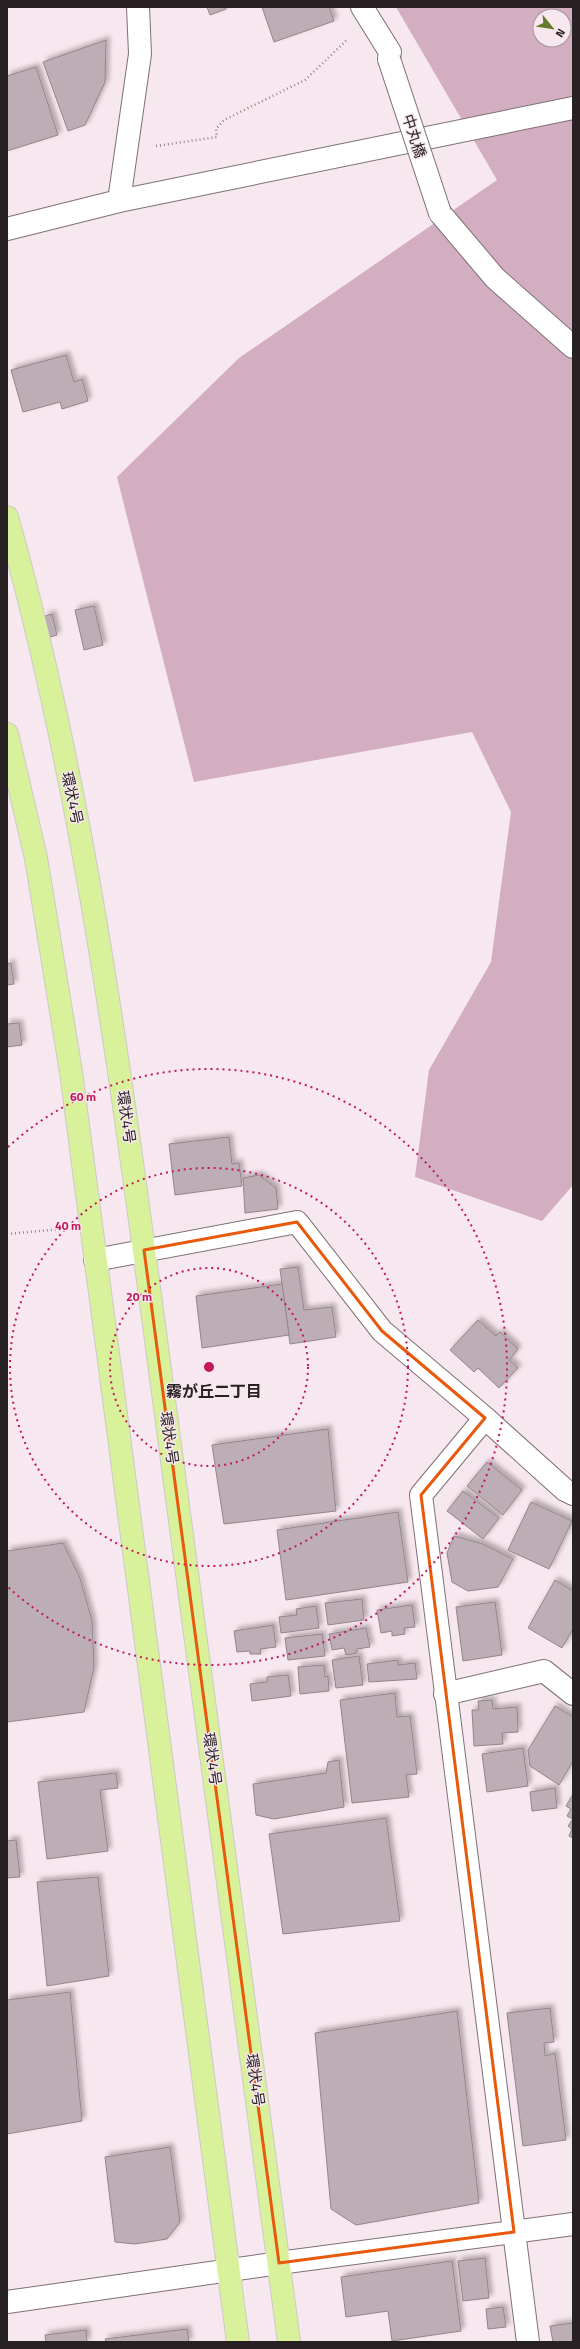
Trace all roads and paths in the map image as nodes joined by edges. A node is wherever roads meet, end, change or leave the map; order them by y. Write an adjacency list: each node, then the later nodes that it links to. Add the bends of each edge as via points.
1 (138, 7): 5 (street, via 140,54)
2 (362, 7): 8 (street, 中丸橋, bridge, via 390,52 389,59 440,213 495,278)
3 (353, 35): 5 (path, via 306,80 224,120 216,129 217,137)
4 (573, 108): 6 (street)
5 (126, 150): 6 (street)
6 (119, 201): 7 (street)
7 (7, 229)
8 (573, 347)
9 (7, 517): 13 (main road, 環状4号, via 25,582 83,844 118,1063)
10 (7, 734): 14 (main road, via 37,866 71,1072)
11 (61, 1228): 12 (path)
12 (7, 1234)
13 (144, 1250): 14 (street); 15 (street, via 297,1222 382,1331); 21 (main road, 環状4号)
14 (95, 1260): 22 (main road)
15 (485, 1418): 16 (street, via 565,1490); 17 (street, via 421,1495)
16 (573, 1494)
17 (445, 1694): 18 (street, via 544,1671); 20 (street)
18 (573, 1694)
19 (573, 2224): 20 (street)
20 (514, 2232): 21 (street); 26 (street)
21 (279, 2263): 22 (street); 25 (main road, 環状4号)
22 (229, 2270): 23 (street); 24 (main road)
23 (7, 2302)
24 (238, 2342)
25 (289, 2342)
26 (528, 2342)

